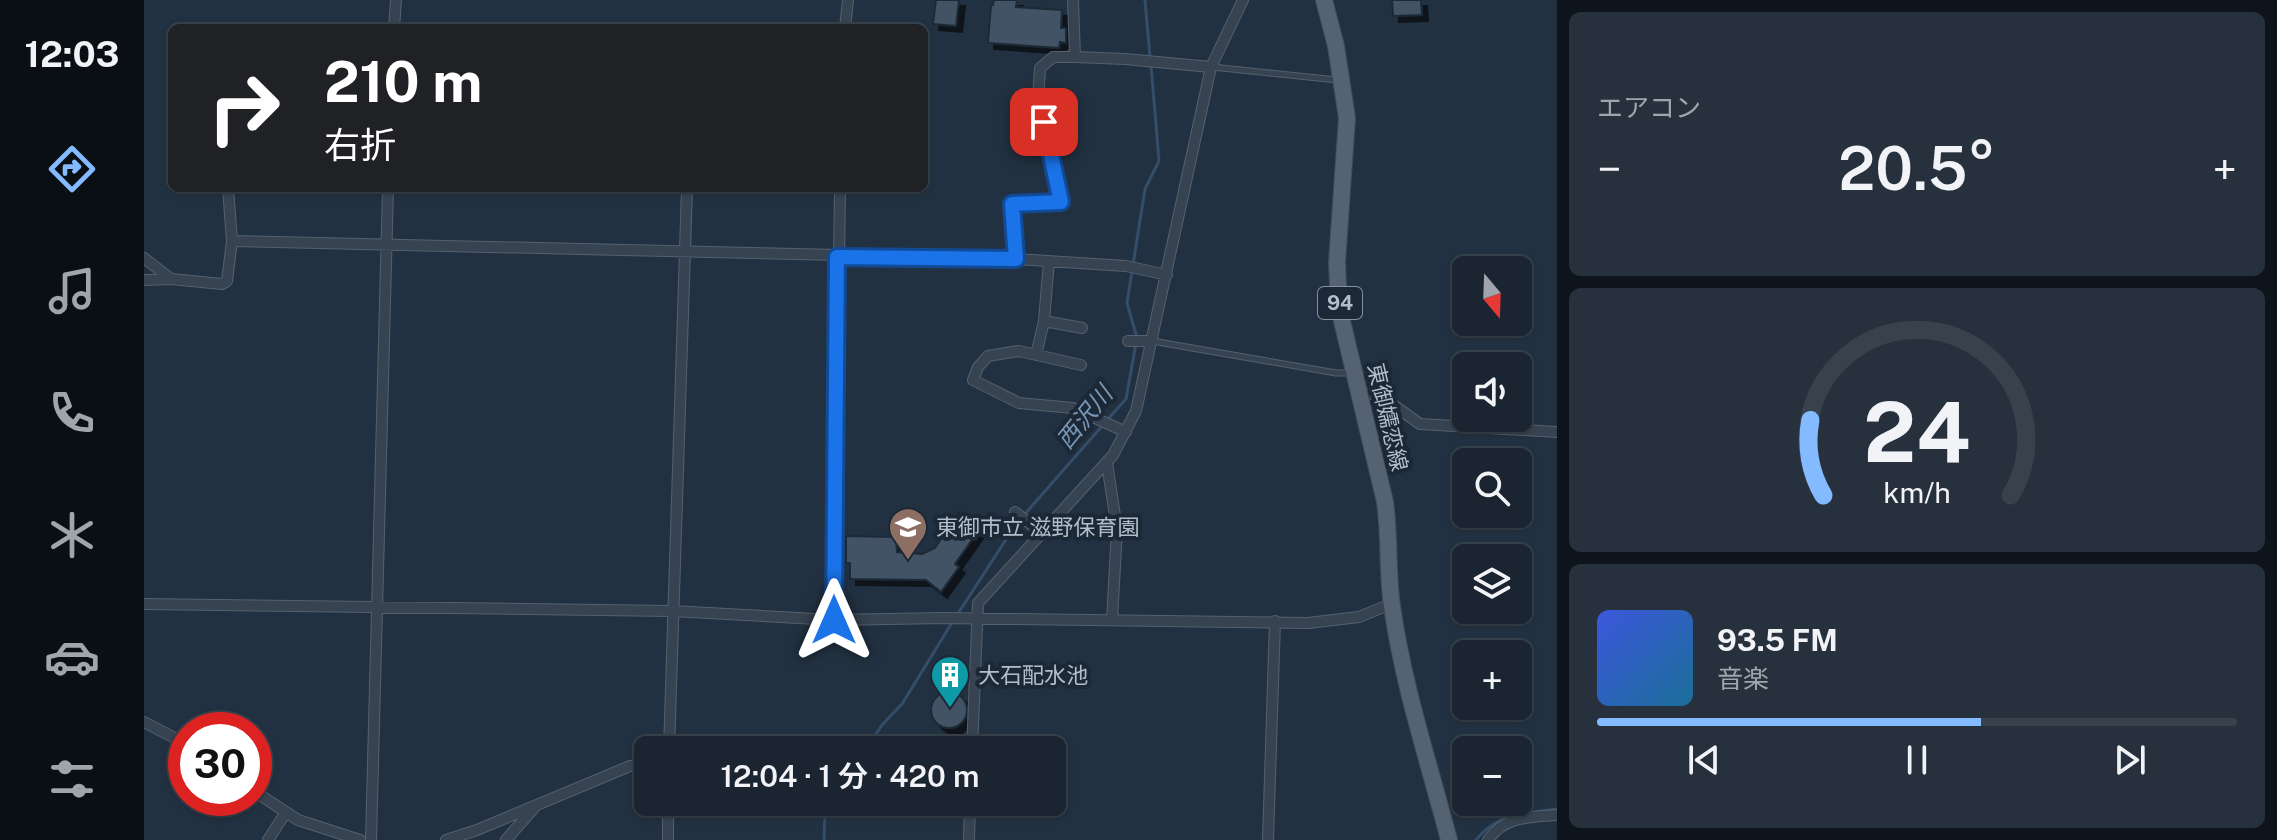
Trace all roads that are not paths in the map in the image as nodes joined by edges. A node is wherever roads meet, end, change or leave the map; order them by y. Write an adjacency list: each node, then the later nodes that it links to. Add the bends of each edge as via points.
1 (396, 0): 6 (street)
2 (848, 0): 7 (street)
3 (1073, 0): 8 (street)
4 (1243, 0): 9 (street)
5 (1324, 0): 10 (main road, 東御嬬恋線 / 94)
6 (394, 24)
7 (845, 24)
8 (1075, 57): 9 (street); 20 (street, via 1053,57 1040,68 1038,101 1061,202 1012,204)
9 (1211, 67): 10 (lane); 22 (street)
10 (1342, 80): 31 (main road, 東御嬬恋線 / 94, via 1347,118 1337,274)
11 (228, 192): 15 (street)
12 (388, 192): 16 (street)
13 (687, 192): 17 (street)
14 (840, 192): 18 (street)
15 (232, 241): 16 (street); 23 (street, via 227,281)
16 (385, 245): 17 (street); 40 (street)
17 (685, 253): 18 (street); 41 (street)
18 (837, 257): 20 (street); 43 (street)
19 (144, 258): 23 (street)
20 (1016, 259): 21 (street)
21 (1049, 261): 22 (street, via 1127,266); 25 (street)
22 (1167, 275): 28 (street)
23 (171, 279): 24 (street)
24 (144, 280)
25 (1044, 321): 26 (street); 29 (street)
26 (1082, 328)
27 (1128, 341): 28 (street)
28 (1148, 341): 31 (lane); 33 (street, via 1136,411)
29 (1036, 355): 30 (street); 33 (street, via 1019,351 988,356 973,380 1019,403 1073,408)
30 (1081, 365)
31 (1355, 372): 32 (main road, 東御嬬恋線 / 94)
32 (1361, 394): 34 (street, via 1385,399 1420,424); 39 (main road, 東御嬬恋線 / 94, via 1389,528)
33 (1126, 432): 35 (street)
34 (1557, 432)
35 (1107, 463): 37 (street); 44 (street, via 1117,529)
36 (1015, 512): 37 (street)
37 (1043, 534): 42 (street, via 978,603)
38 (144, 604): 40 (street)
39 (1391, 604): 45 (street, via 1359,617); 65 (main road, 東御嬬恋線 / 94)
40 (376, 606): 41 (street); 59 (street)
41 (672, 611): 43 (street); 48 (street)
42 (971, 618): 43 (street); 44 (street); 49 (street)
43 (834, 620)
44 (1112, 620): 45 (street)
45 (1275, 621): 64 (street)
46 (144, 723): 47 (street)
47 (168, 735)
48 (669, 736)
49 (972, 736)
50 (634, 766): 52 (street)
51 (272, 803): 53 (street)
52 (536, 806): 60 (street); 61 (street)
53 (286, 812): 57 (street); 58 (street)
54 (1557, 815): 66 (street, via 1521,817 1495,829)
55 (668, 816): 62 (street)
56 (970, 816): 63 (street)
57 (268, 840)
58 (360, 840)
59 (371, 840)
60 (446, 840)
61 (506, 840)
62 (668, 840)
63 (969, 840)
64 (1268, 840)
65 (1449, 840)
66 (1488, 840)

